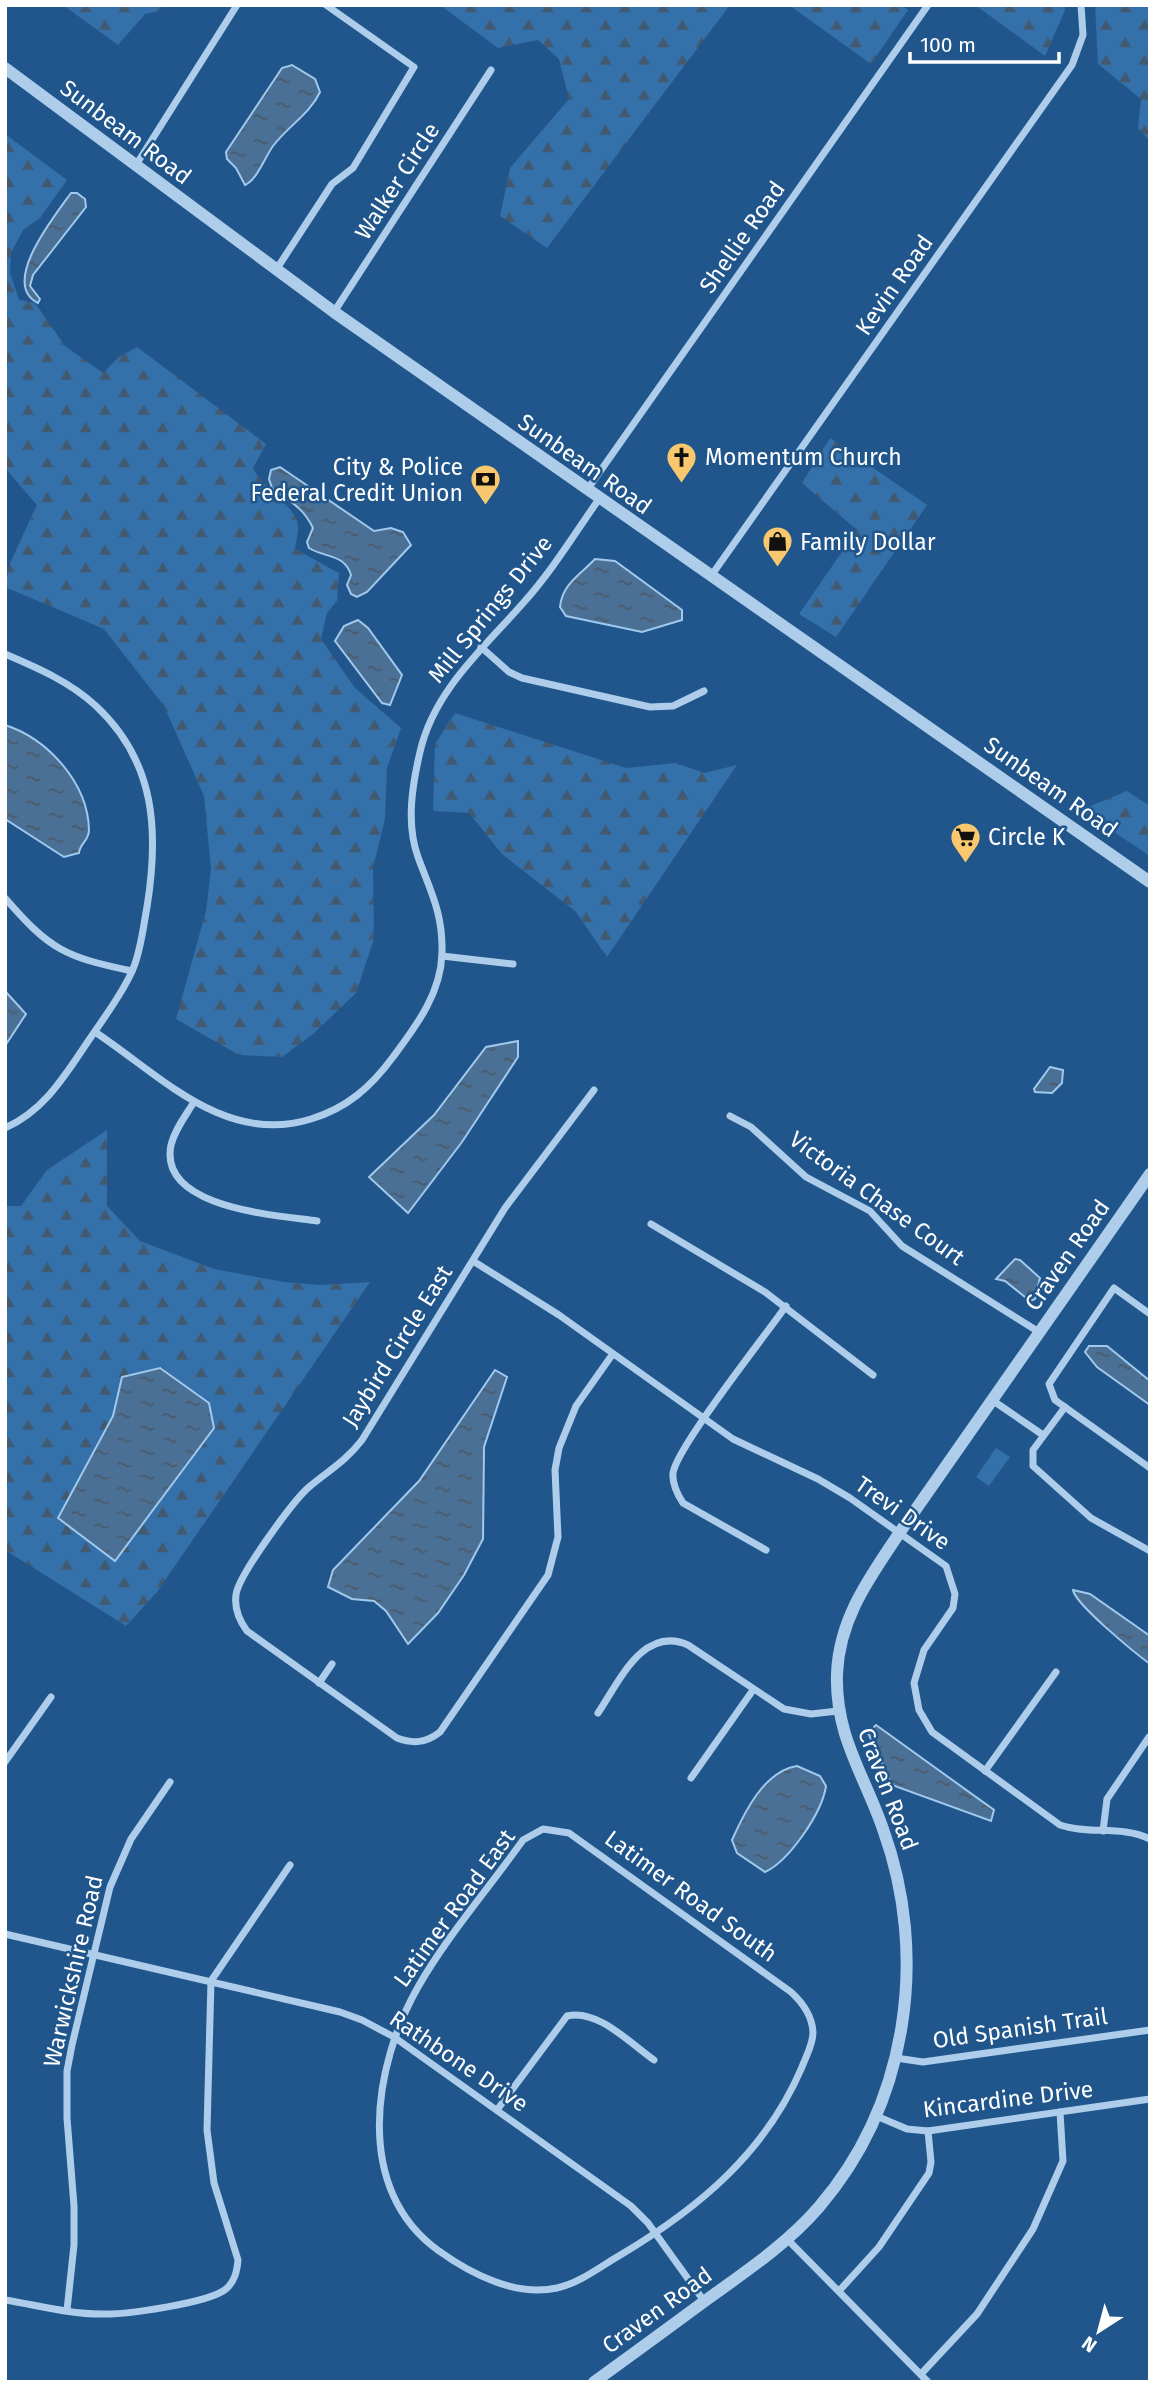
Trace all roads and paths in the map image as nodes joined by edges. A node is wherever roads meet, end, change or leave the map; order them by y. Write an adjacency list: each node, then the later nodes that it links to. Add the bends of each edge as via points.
1 (237, 5): 7 (street)
2 (326, 5): 8 (street, via 414,67 354,168 332,184)
3 (928, 5): 10 (street, Shellie Road)
4 (1081, 5): 12 (street, Kevin Road, via 1083,35 1072,65)
5 (5, 68): 7 (street, Sunbeam Road)
6 (491, 70): 9 (street, Walker Circle)
7 (136, 165): 8 (street, Sunbeam Road)
8 (276, 270): 9 (street, Sunbeam Road)
9 (334, 312): 10 (street, Sunbeam Road)
10 (586, 491): 11 (street, Sunbeam Road)
11 (598, 499): 12 (street, Sunbeam Road); 13 (street, Mill Springs Drive, via 526,601)
12 (710, 577): 16 (street, Sunbeam Road)
13 (481, 647): 15 (street, via 522,678 650,707 673,706); 18 (street, Mill Springs Drive, via 437,707 420,750 411,806 418,857 438,904)
14 (5, 654): 20 (street, via 72,686 97,707 122,738 144,778 155,837 140,949)
15 (704, 691)
16 (1150, 882)
17 (5, 898): 20 (street, via 35,933 59,950)
18 (442, 957): 19 (street); 23 (street, Mill Springs Drive, via 428,1006 361,1095 324,1115 270,1126 221,1116)
19 (513, 964)
20 (132, 971): 21 (street)
21 (95, 1032): 23 (street, Mill Springs Drive); 25 (street, via 57,1088 36,1109)
22 (594, 1090): 29 (street, Jaybird Circle East, via 526,1177)
23 (194, 1102): 27 (street, via 171,1147 177,1178 188,1189 254,1212)
24 (730, 1116): 32 (street, Victoria Chase Court, via 751,1128 806,1177 864,1207 902,1245)
25 (5, 1128)
26 (1150, 1174): 32 (street, Craven Road)
27 (317, 1221)
28 (651, 1224): 30 (street)
29 (473, 1261): 33 (street, Trevi Drive); 46 (street, Jaybird Circle East, via 362,1440 335,1470 309,1488 236,1592 238,1615 256,1639)
30 (786, 1306): 34 (street); 37 (street)
31 (1150, 1314): 36 (street, via 1114,1288 1052,1375 1050,1392)
32 (1039, 1332): 35 (street, Craven Road)
33 (612, 1355): 37 (street, Trevi Drive); 46 (street, via 576,1406 559,1448 555,1470 558,1537 548,1574 440,1732 414,1742 397,1738)
34 (873, 1375)
35 (992, 1399): 38 (street); 40 (street, Craven Road)
36 (1065, 1407): 38 (street); 39 (street)
37 (704, 1421): 40 (street, Trevi Drive, via 756,1452 818,1479); 43 (street, via 673,1472 677,1493 692,1509)
38 (1043, 1435): 42 (street, via 1031,1459 1040,1474 1091,1518)
39 (1150, 1468)
40 (900, 1532): 49 (street, Craven Road, via 846,1622 837,1671); 53 (street, Trevi Drive, via 946,1566 955,1594 948,1619 919,1661 914,1684 919,1710 932,1732)
41 (1149, 1539): 42 (street)
42 (1147, 1549)
43 (766, 1550)
44 (332, 1664): 46 (street)
45 (1056, 1672): 53 (street)
46 (319, 1683)
47 (753, 1690): 49 (street, via 784,1709 811,1714); 50 (street, via 688,1645 660,1639 640,1653); 54 (street)
48 (51, 1697): 52 (street)
49 (838, 1711): 66 (street, Craven Road, via 849,1751 893,1856 904,1909 906,2006)
50 (598, 1713)
51 (1149, 1737): 57 (street, via 1107,1799)
52 (5, 1762)
53 (985, 1771): 57 (street, Trevi Drive, via 1060,1825)
54 (691, 1778)
55 (170, 1782): 61 (street, Warwickshire Road, via 122,1856)
56 (543, 1829): 63 (street, Latimer Road South, via 569,1833 791,1992); 65 (street, Latimer Road East, via 523,1840 427,1973)
57 (1103, 1831): 58 (street, Trevi Drive)
58 (1150, 1839)
59 (290, 1865): 62 (street)
60 (5, 1934): 61 (street, Rathbone Drive)
61 (94, 1953): 62 (street, Rathbone Drive); 78 (street, Warwickshire Road, via 67,2071 74,2206)
62 (211, 1981): 65 (street, Rathbone Drive, via 340,2012); 78 (street, via 207,2130 214,2183 238,2260 237,2273 216,2295 134,2313)
63 (807, 2011): 73 (street, Latimer Road East, via 811,2046 778,2117 732,2173)
64 (1150, 2030): 66 (street, Old Spanish Trail, via 923,2062)
65 (394, 2037): 69 (street, Rathbone Drive); 73 (street, Latimer Road East, via 380,2103 380,2158 403,2213 434,2248 505,2285 538,2290 576,2281)
66 (896, 2058): 71 (street, Craven Road)
67 (654, 2060): 69 (street, via 596,2019 568,2016)
68 (1150, 2099): 70 (street, Kincardine Drive)
69 (497, 2110): 73 (street, Rathbone Drive, via 631,2206)
70 (1060, 2112): 72 (street, Kincardine Drive); 79 (street, via 1063,2161 1033,2229 984,2305)
71 (874, 2115): 72 (street, Kincardine Drive); 74 (street, Craven Road, via 839,2180)
72 (928, 2132): 75 (street, via 929,2173 879,2246)
73 (656, 2234): 77 (street, Rathbone Drive)
74 (788, 2239): 75 (street); 77 (street, Craven Road)
75 (839, 2291): 79 (street)
76 (5, 2300): 78 (street)
77 (705, 2301): 80 (street, Craven Road)
78 (67, 2310)
79 (921, 2374): 81 (street)
80 (594, 2382)
81 (928, 2382)

